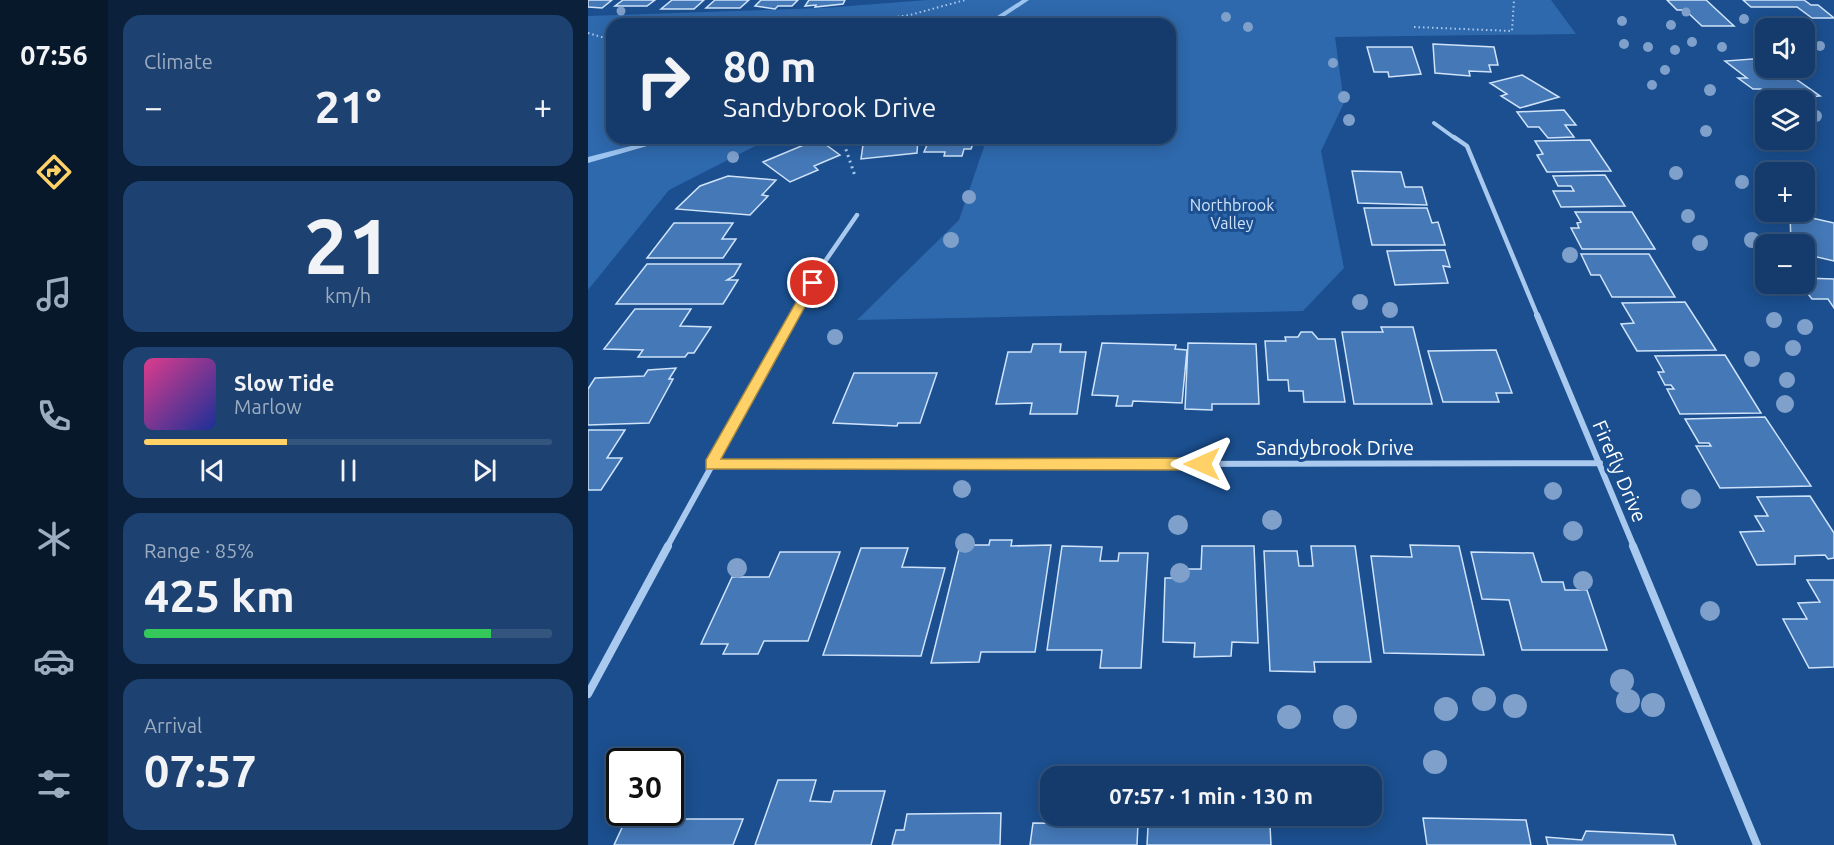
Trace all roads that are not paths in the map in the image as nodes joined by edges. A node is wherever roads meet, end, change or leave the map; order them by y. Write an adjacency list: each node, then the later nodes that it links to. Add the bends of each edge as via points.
1 (1434, 123): 3 (street, Firefly Drive, via 1467,146)
2 (858, 215): 4 (street, via 824,263)
3 (1600, 463): 4 (street, Sandybrook Drive); 6 (street, Firefly Drive)
4 (711, 465): 5 (street)
5 (588, 694)
6 (1757, 845)

